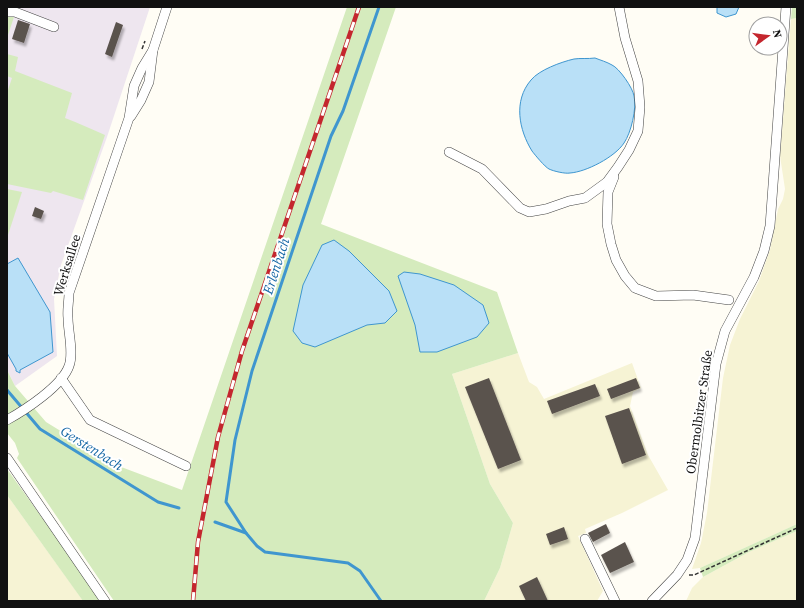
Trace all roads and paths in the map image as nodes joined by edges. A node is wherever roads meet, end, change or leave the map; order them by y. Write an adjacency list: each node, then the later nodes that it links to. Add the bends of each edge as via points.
1 (167, 7): 6 (street, Werksallee)
2 (619, 7): 9 (street, via 638,81 640,107 638,132)
3 (786, 7): 17 (street, Obermolbitzer Straße, via 770,226 754,277 725,331 716,364 695,538 687,560)
4 (7, 12): 5 (street, via 15,12)
5 (54, 27)
6 (153, 50): 7 (street, Werksallee, via 137,77); 7 (street, Werksallee, via 149,82)
7 (129, 118): 11 (street, Werksallee, via 69,293 70,357 69,367)
8 (449, 152): 9 (street, via 482,169 520,208 529,212 585,198 607,182)
9 (618, 167): 10 (street, via 608,192 607,224 616,260 635,288 656,296 693,296)
10 (729, 300)
11 (61, 378): 12 (street, Werksallee, via 36,401); 14 (street, via 90,420)
12 (9, 419)
13 (7, 458): 18 (street)
14 (186, 466)
15 (797, 528): 17 (path, via 694,575)
16 (585, 539): 19 (street)
17 (677, 575): 20 (street, Obermolbitzer Straße)
18 (105, 601)
19 (615, 601)
20 (652, 601)

